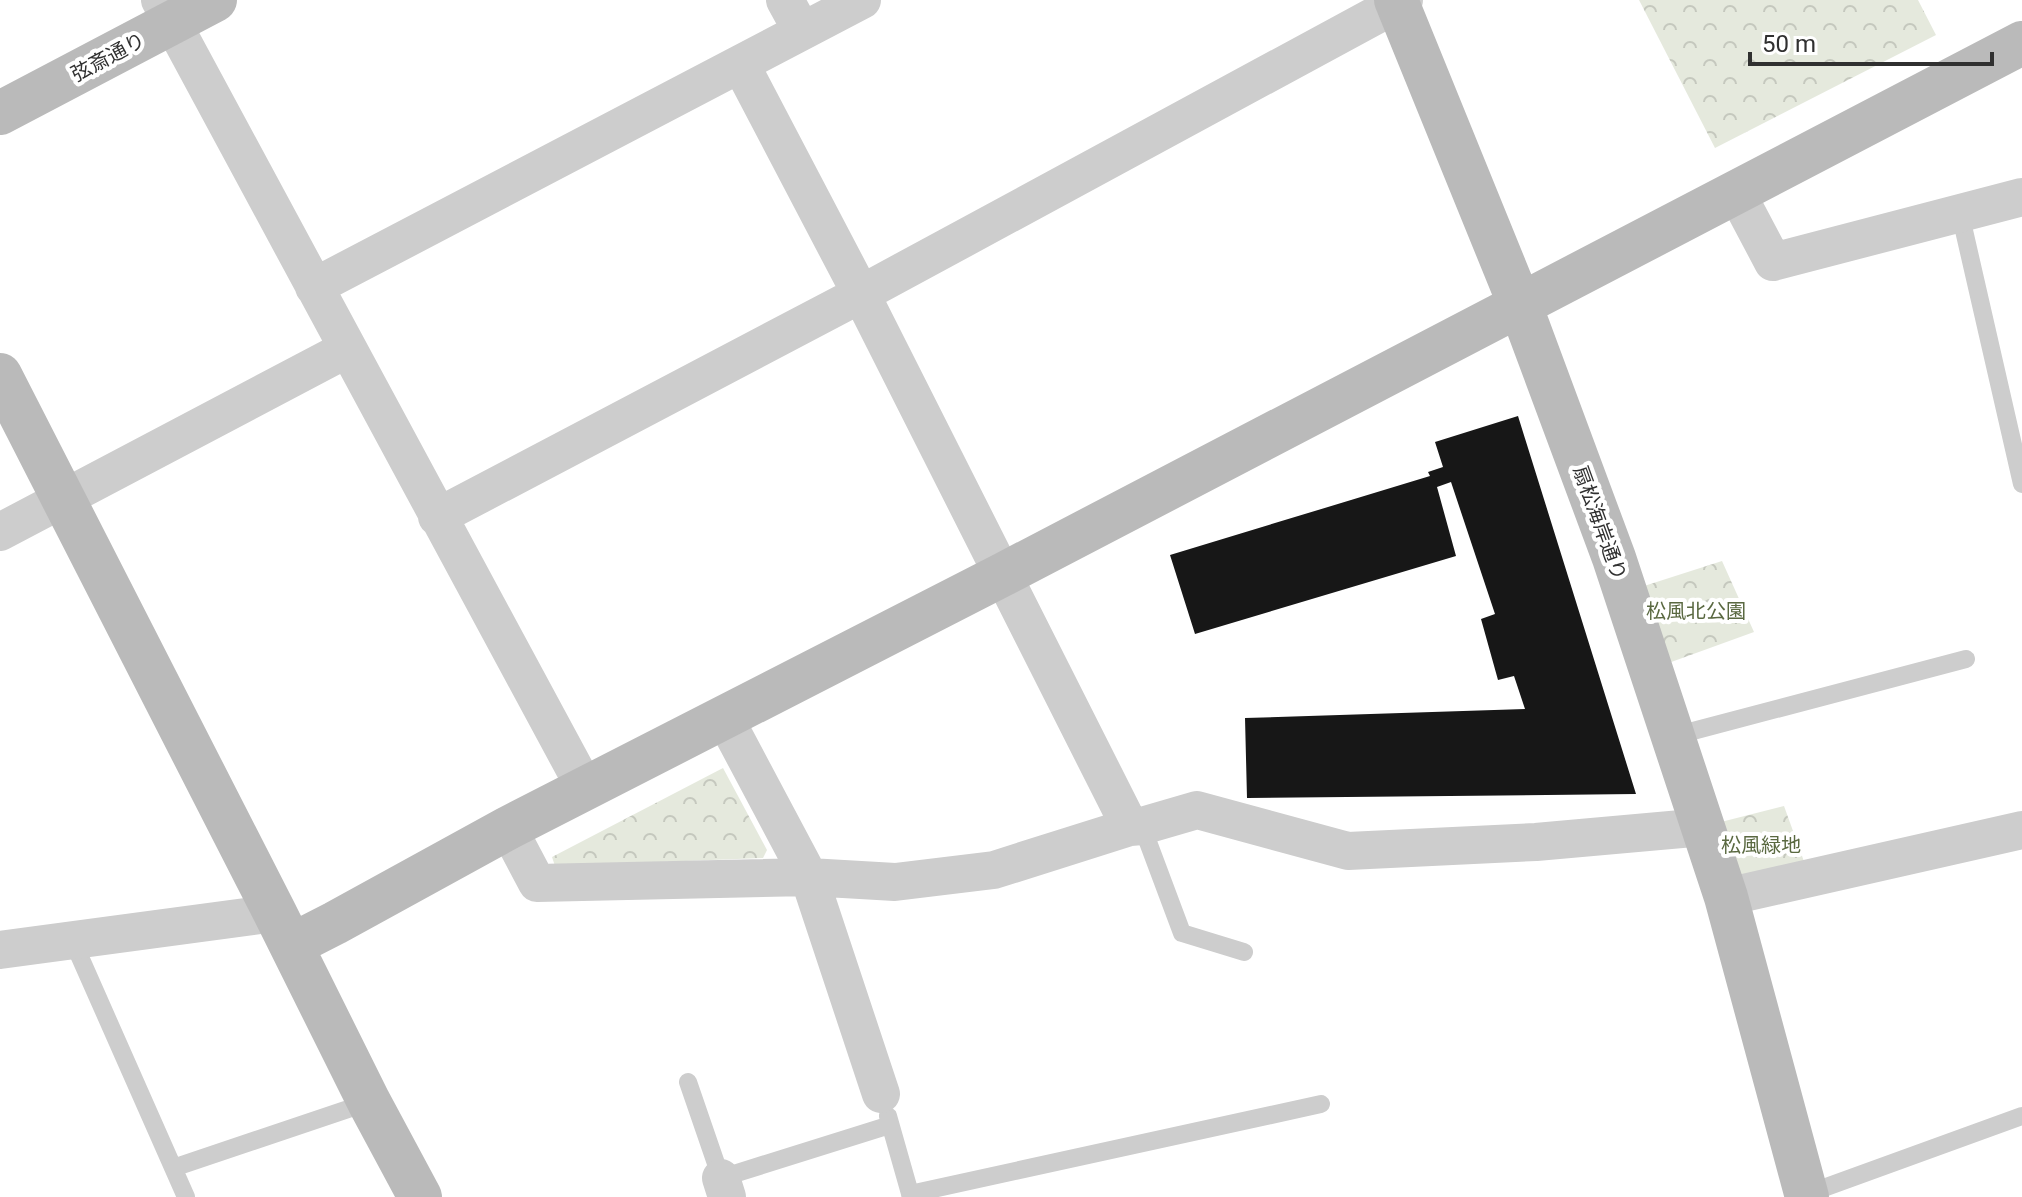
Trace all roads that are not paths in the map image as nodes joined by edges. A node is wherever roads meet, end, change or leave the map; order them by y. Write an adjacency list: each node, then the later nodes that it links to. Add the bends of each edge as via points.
1 (215, 0): 4 (street, 弦斎通り)
2 (862, 0): 5 (street)
3 (1399, 1): 13 (street); 14 (street, 扇松海岸通り)
4 (166, 11): 8 (street, 弦斎通り); 12 (street)
5 (793, 16): 7 (street)
6 (2022, 43): 9 (street)
7 (741, 65): 12 (street); 13 (street)
8 (0, 113)
9 (1736, 192): 11 (street, via 1773,262); 14 (street)
10 (2022, 197): 11 (street)
11 (1960, 213): 17 (lane)
12 (314, 287): 15 (street)
13 (861, 294): 19 (street); 21 (street)
14 (1520, 305): 21 (street); 24 (street, 扇松海岸通り)
15 (347, 349): 18 (street); 19 (street)
16 (0, 375): 18 (street)
17 (2022, 484)
18 (63, 500): 20 (street); 32 (street)
19 (437, 517): 25 (street)
20 (0, 532)
21 (1002, 575): 23 (street); 26 (street)
22 (1966, 659): 24 (lane)
23 (724, 717): 25 (street); 30 (street)
24 (1674, 736): 27 (street, 扇松海岸通り)
25 (585, 788): 28 (street)
26 (1136, 827): 27 (street, via 1197,810 1348,851); 30 (street, via 994,870 895,882); 35 (lane, via 1182,933)
27 (1704, 827): 31 (street, 扇松海岸通り)
28 (508, 828): 30 (street, via 537,883); 32 (street, via 335,923)
29 (2022, 830): 31 (street)
30 (809, 877): 39 (street)
31 (1726, 897): 44 (street, 扇松海岸通り)
32 (283, 929): 33 (street); 37 (street)
33 (72, 939): 34 (street); 41 (lane)
34 (0, 950)
35 (1244, 952)
36 (688, 1082): 42 (lane)
37 (369, 1102): 41 (lane); 46 (street)
38 (1321, 1104): 43 (lane)
39 (886, 1110): 42 (lane); 43 (lane)
40 (2022, 1116): 44 (lane)
41 (173, 1168): 45 (lane)
42 (724, 1187)
43 (910, 1195)
44 (1807, 1195)
45 (186, 1197)
46 (420, 1197)

